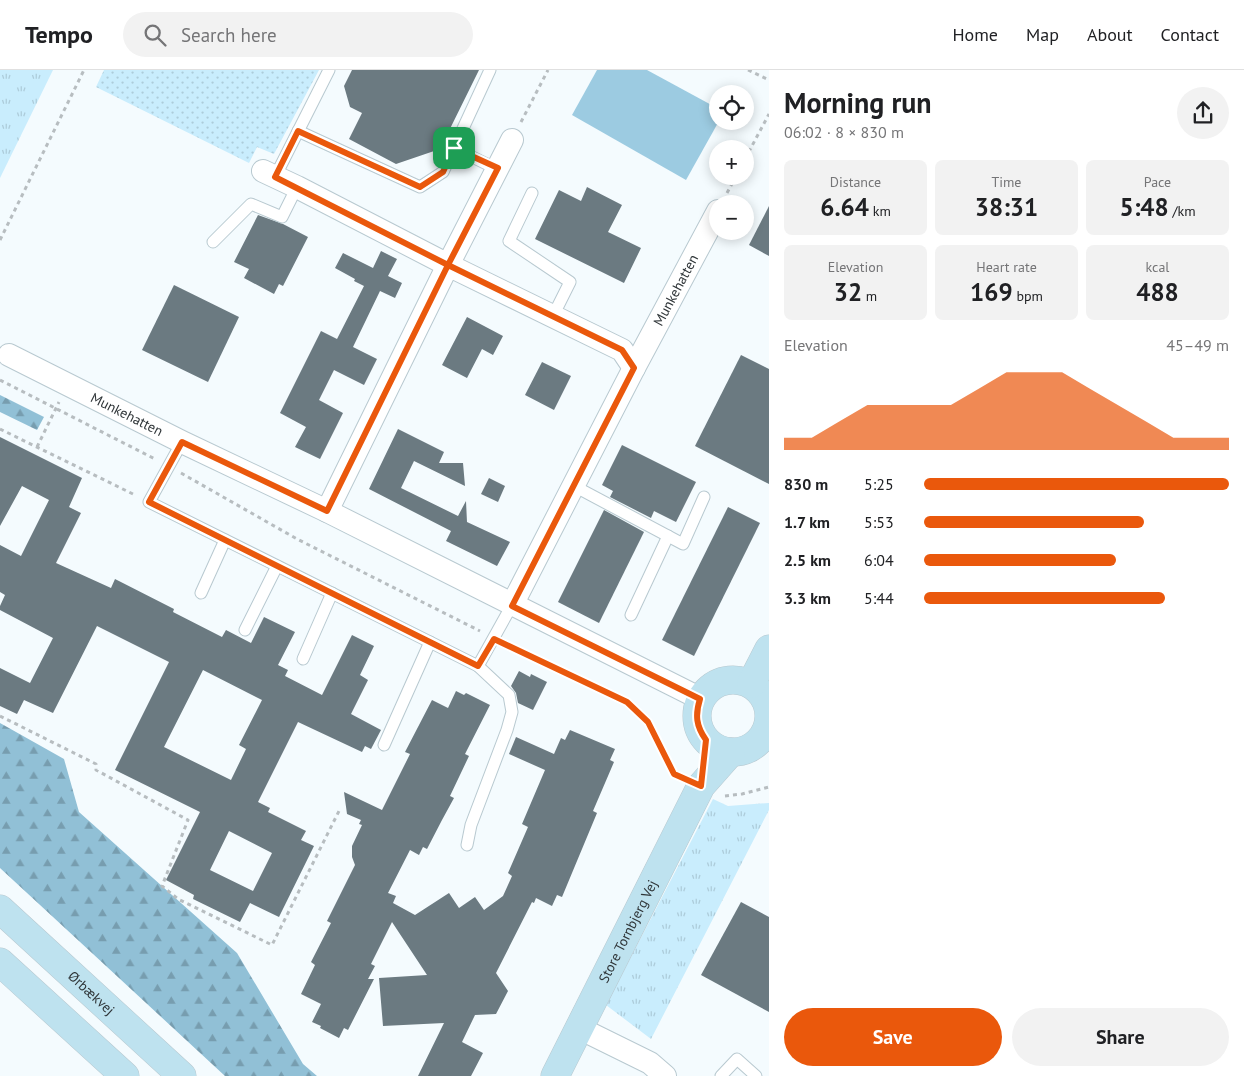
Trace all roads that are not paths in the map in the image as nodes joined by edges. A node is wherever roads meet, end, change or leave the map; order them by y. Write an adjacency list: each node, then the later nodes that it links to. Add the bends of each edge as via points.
1 (329, 70): 3 (lane)
2 (490, 70): 5 (lane)
3 (298, 131): 5 (lane, via 420,187 443,172); 7 (lane)
4 (512, 140): 6 (street)
5 (454, 148): 6 (lane)
6 (498, 168): 12 (street)
7 (269, 174): 8 (street)
8 (297, 187): 11 (lane, via 282,217 251,204); 12 (street)
9 (532, 193): 13 (lane, via 509,241 570,282)
10 (709, 227): 15 (street, Munkehatten)
11 (213, 242)
12 (448, 265): 13 (street); 19 (street)
13 (553, 316): 15 (street, via 622,350)
14 (9, 355): 16 (street, Munkehatten)
15 (634, 368): 17 (street, Munkehatten)
16 (182, 442): 19 (street, Munkehatten); 21 (lane, via 149,502)
17 (574, 486): 20 (lane); 25 (street, Munkehatten)
18 (704, 497): 20 (lane, via 683,544)
19 (327, 511): 25 (street, Munkehatten)
20 (668, 536): 26 (lane)
21 (225, 540): 22 (lane); 24 (lane)
22 (277, 566): 23 (lane); 27 (lane)
23 (332, 593): 28 (lane); 30 (lane)
24 (201, 594)
25 (512, 606): 31 (lane); 33 (street, Munkehatten)
26 (631, 615)
27 (245, 630)
28 (430, 642): 31 (lane); 36 (lane)
29 (769, 649): 32 (street)
30 (303, 659)
31 (478, 666): 39 (lane, via 509,695 512,712 471,825)
32 (751, 684): 33 (street, via 740,680 723,681 708,689); 34 (street, via 766,701 769,711)
33 (700, 699): 35 (street, via 697,720)
34 (767, 734): 37 (street, via 751,747)
35 (706, 740): 37 (street, via 713,747); 38 (street, Store Tornbjerg Vej)
36 (384, 745)
37 (731, 752): 38 (street, Store Tornbjerg Vej)
38 (701, 786): 42 (street, Store Tornbjerg Vej)
39 (467, 845)
40 (0, 909): 44 (street, Ørbækvej)
41 (0, 962): 43 (street)
42 (579, 1028): 45 (street, Store Tornbjerg Vej); 46 (street, via 650,1063)
43 (126, 1076)
44 (182, 1076)
45 (555, 1076)
46 (665, 1076)
47 (721, 1076): 48 (lane, via 737,1059)
48 (756, 1076)

